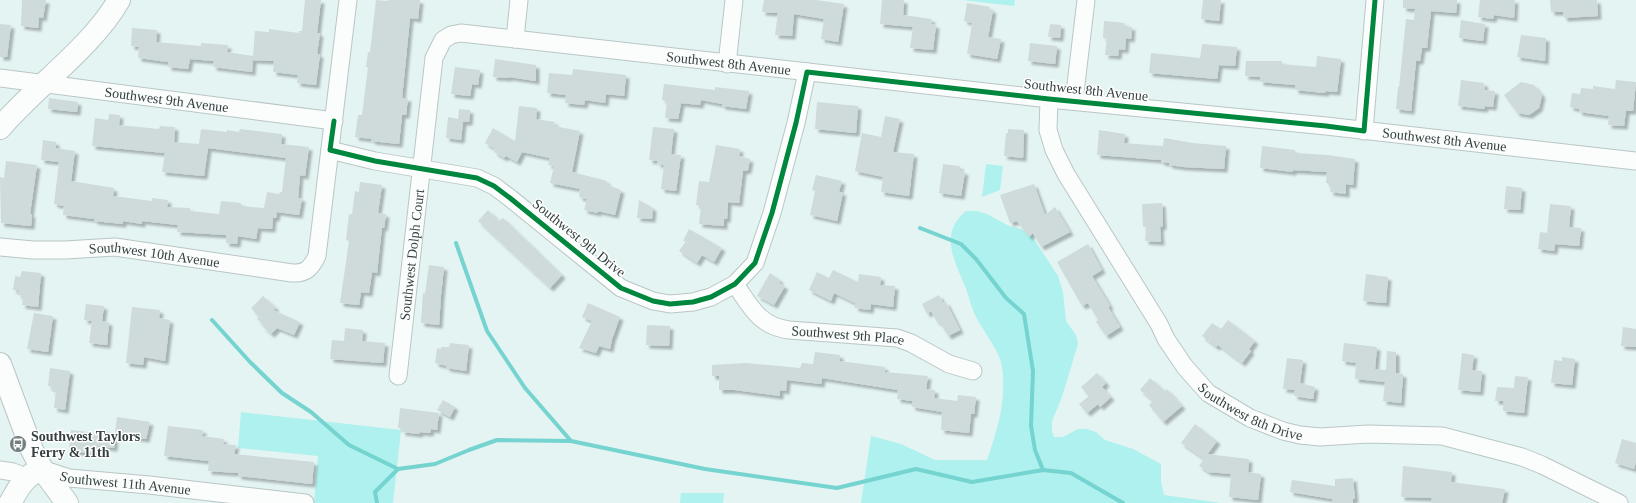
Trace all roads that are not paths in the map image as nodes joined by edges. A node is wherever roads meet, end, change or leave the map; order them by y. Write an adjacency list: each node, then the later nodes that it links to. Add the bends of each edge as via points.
1 (119, 0): 12 (street, via 101,25)
2 (348, 0): 15 (street)
3 (519, 0): 7 (street)
4 (734, 0): 9 (street)
5 (1086, 0): 14 (street)
6 (1375, 0): 17 (street)
7 (515, 39): 8 (street, Southwest 8th Avenue, via 461,33); 9 (street, Southwest 8th Avenue)
8 (443, 40): 20 (street, Southwest Dolph Court, via 434,58)
9 (727, 64): 10 (street, Southwest 8th Avenue)
10 (807, 72): 13 (street, Southwest 8th Avenue); 22 (street, Southwest 9th Drive, via 772,213 755,263)
11 (0, 78): 12 (street, Southwest 9th Avenue)
12 (43, 84): 15 (street, Southwest 9th Avenue); 16 (street)
13 (1049, 99): 14 (street, Southwest 8th Avenue); 31 (street, Southwest 8th Drive, via 1048,130 1054,150 1066,174 1166,339 1185,367 1208,393 1250,418 1300,435 1442,436 1522,457 1542,464)
14 (1074, 101): 17 (street, Southwest 8th Avenue)
15 (334, 121): 18 (street)
16 (0, 128)
17 (1364, 131): 19 (street, Southwest 8th Avenue)
18 (330, 150): 20 (street, Southwest 9th Drive); 21 (street, Southwest 10th Avenue, via 318,256 307,271 292,273 115,247 77,250)
19 (1636, 161)
20 (422, 169): 22 (street, Southwest 9th Drive, via 477,178 494,186 621,288 653,301 670,304 693,302 711,297); 25 (street, Southwest Dolph Court)
21 (0, 247)
22 (735, 284): 24 (street, Southwest 9th Place, via 762,321 779,329 901,339 949,364)
23 (0, 364): 27 (street, via 32,450)
24 (973, 371)
25 (398, 376)
26 (0, 470): 27 (street, Southwest 11th Avenue)
27 (34, 473): 28 (street); 29 (street); 30 (street, Southwest 11th Avenue)
28 (10, 503)
29 (67, 503)
30 (305, 503)
31 (1619, 503)

